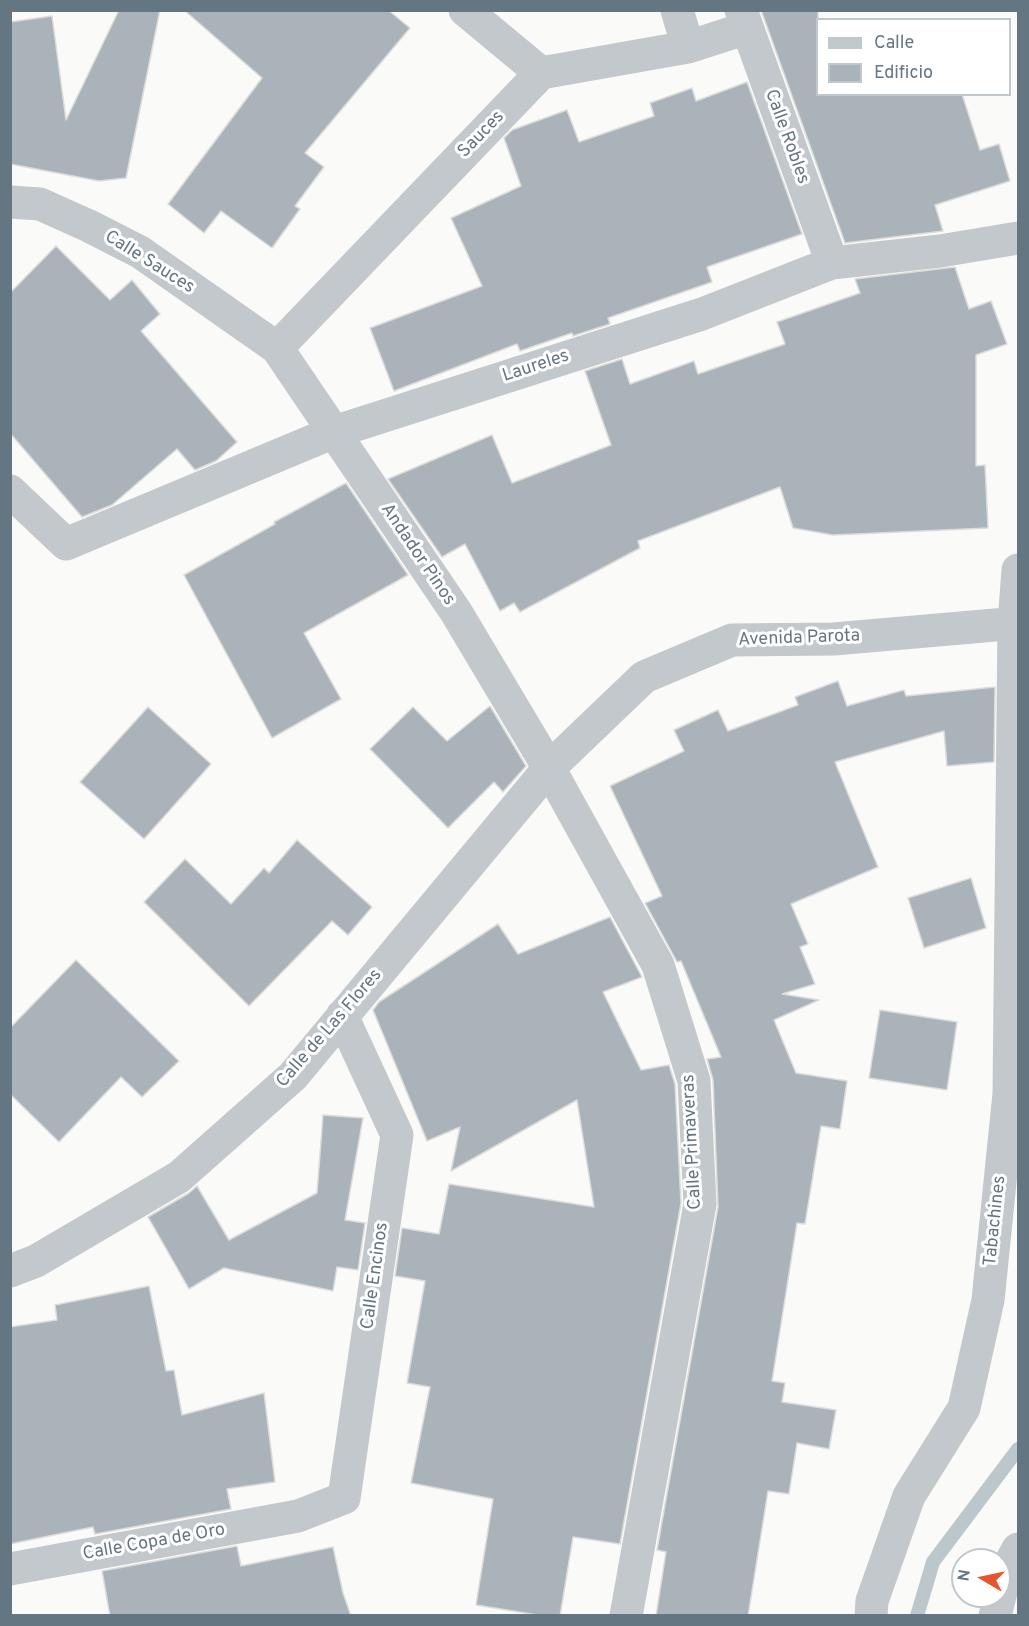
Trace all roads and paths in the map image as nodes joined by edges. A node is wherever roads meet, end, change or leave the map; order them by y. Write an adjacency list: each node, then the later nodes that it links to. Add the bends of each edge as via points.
1 (465, 10): 5 (street)
2 (677, 10): 4 (street)
3 (744, 20): 4 (street); 8 (street, Calle Robles)
4 (688, 47): 5 (street)
5 (542, 73): 9 (street, Sauces)
6 (10, 202): 9 (street, Calle Sauces, via 40,204 140,252)
7 (1018, 238): 8 (street, Laureles)
8 (832, 263): 10 (street, Laureles, via 702,314)
9 (277, 348): 10 (street, Andador Pinos)
10 (334, 432): 11 (street, Laureles, via 66,544); 14 (street, Andador Pinos, via 456,612)
11 (10, 491)
12 (1018, 570): 13 (street, Tabachines)
13 (1016, 623): 14 (street, Avenida Parota, via 834,639 732,640 644,677); 21 (street, Tabachines, via 1009,1094 987,1300 963,1408 909,1496 872,1601)
14 (549, 768): 15 (street, Calle de Las Flores); 20 (street, Calle Primaveras, via 658,965 694,1081 700,1204)
15 (342, 1016): 16 (street, Calle de Las Flores, via 293,1076 179,1178 36,1261); 17 (street, Calle Encinos, via 397,1135 344,1498)
16 (10, 1271)
17 (298, 1516): 19 (street, Calle Copa de Oro)
18 (1018, 1549): 22 (street, via 1006,1571)
19 (10, 1569)
20 (626, 1616)
21 (872, 1616)
22 (995, 1616)

